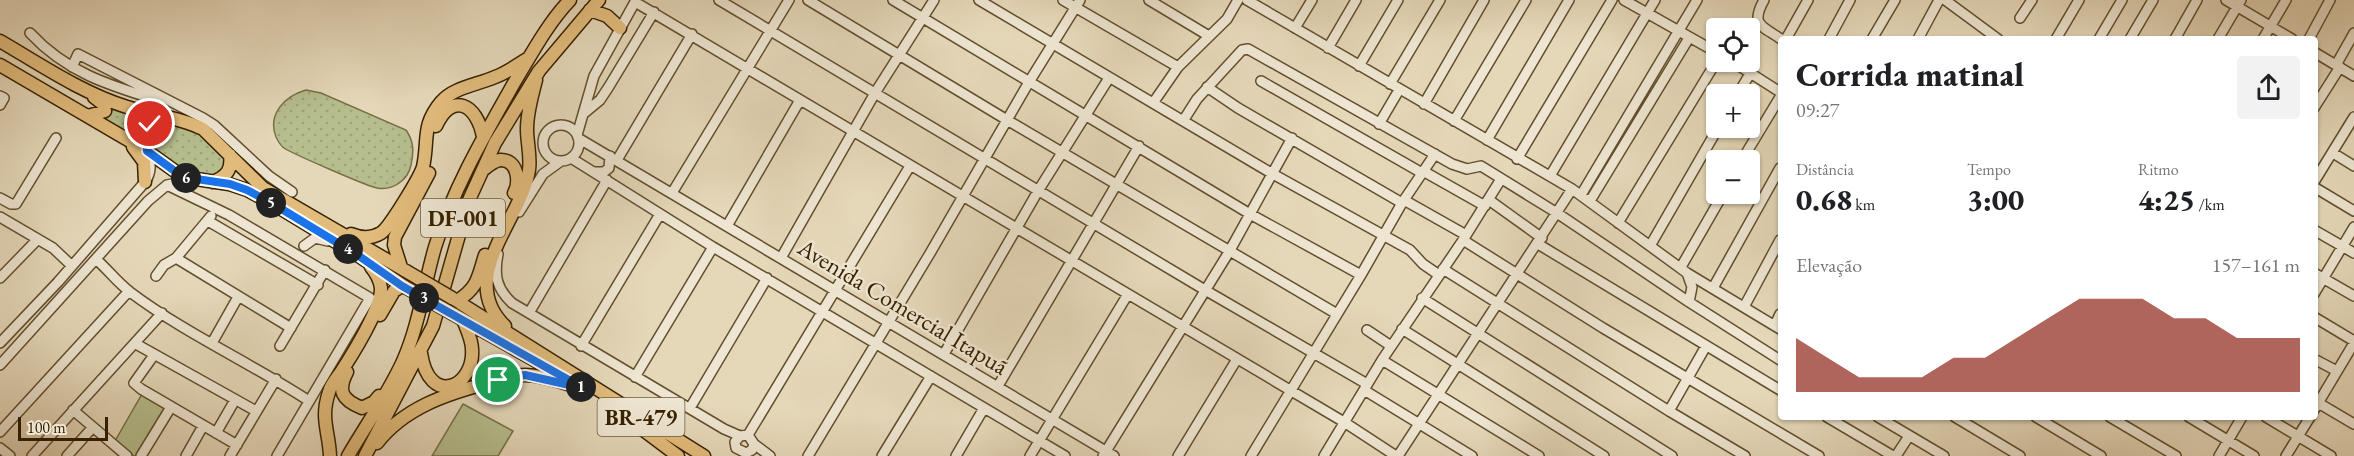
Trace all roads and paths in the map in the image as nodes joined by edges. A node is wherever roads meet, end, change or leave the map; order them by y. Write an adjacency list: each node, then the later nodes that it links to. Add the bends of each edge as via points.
1 (570, 0): 78 (main road)
2 (599, 0): 43 (main road, DF-001)
3 (719, 0): 51 (street)
4 (789, 0): 51 (street)
5 (808, 0): 77 (street)
6 (893, 0): 46 (street)
7 (934, 0): 46 (street)
8 (979, 0): 73 (street)
9 (1064, 0): 41 (street)
10 (1149, 0): 56 (street)
11 (1239, 0): 56 (street)
12 (1247, 0): 42 (street)
13 (1268, 0): 42 (street)
14 (1312, 0): 50 (street)
15 (1356, 0): 75 (street)
16 (1398, 0): 80 (street)
17 (1440, 0): 93 (street)
18 (1484, 0): 107 (street)
19 (1526, 0): 116 (street)
20 (1569, 0): 125 (street)
21 (1612, 0): 137 (street)
22 (1624, 0): 45 (street)
23 (1655, 0): 45 (street)
24 (1697, 0): 52 (street)
25 (1762, 0): 70 (street, via 1758,20)
26 (1808, 0): 57 (street)
27 (1850, 0): 58 (street)
28 (1895, 0): 59 (street)
29 (1939, 0): 60 (street)
30 (1945, 0): 61 (street)
31 (2032, 0): 47 (street)
32 (2079, 0): 62 (street)
33 (2122, 0): 63 (street)
34 (2153, 0): 64 (street)
35 (2197, 0): 65 (street)
36 (2226, 0): 40 (street)
37 (2286, 0): 48 (street)
38 (2330, 0): 69 (street)
39 (636, 1): 44 (street); 49 (street)
40 (2239, 3): 48 (street); 66 (street)
41 (1078, 4): 73 (street); 82 (street)
42 (1262, 9): 50 (street)
43 (590, 10): 49 (main road, via 606,16); 85 (main road, DF-001)
44 (654, 12): 55 (street); 109 (street, via 600,100)
45 (1647, 13): 52 (street); 146 (street)
46 (922, 18): 77 (street); 92 (street)
47 (2020, 18)
48 (2271, 27): 67 (street); 68 (street)
49 (620, 28): 109 (street, via 594,76)
50 (1295, 28): 75 (street)
51 (771, 30): 84 (street); 100 (street)
52 (1678, 31): 71 (street); 160 (street)
53 (30, 33): 83 (street)
54 (2354, 33): 81 (street)
55 (692, 34): 84 (street); 134 (street)
56 (1209, 36): 82 (street)
57 (1788, 36)
58 (1831, 36)
59 (1874, 36)
60 (1920, 36)
61 (1994, 36)
62 (2058, 36)
63 (2101, 36)
64 (2132, 36)
65 (2177, 36)
66 (2220, 36)
67 (2265, 36)
68 (2287, 36)
69 (2310, 36)
70 (1778, 37)
71 (1689, 38): 74 (street); 164 (street)
72 (0, 41): 98 (main road)
73 (1053, 45): 89 (street); 92 (street)
74 (1706, 47)
75 (1328, 48): 80 (street)
76 (2318, 54): 81 (street)
77 (899, 56): 100 (street); 114 (street)
78 (530, 57): 120 (main road); 175 (main road, via 443,100 427,126 422,170 384,231 368,238)
79 (0, 65): 112 (main road)
80 (1359, 66): 93 (street)
81 (2338, 66): 88 (street); 105 (street)
82 (1178, 67): 106 (street)
83 (72, 68): 90 (street, via 78,54); 96 (street)
84 (747, 69): 103 (street); 159 (street)
85 (539, 71): 140 (main road, DF-001, via 500,134); 243 (main road, via 528,113 529,172 488,275 489,304)
86 (1710, 72): 177 (street)
87 (1751, 72): 94 (street); 99 (street)
88 (2354, 76)
89 (1108, 78): 106 (street); 111 (street)
90 (128, 79): 96 (street); 102 (street)
91 (1261, 81): 142 (street)
92 (1029, 82): 111 (street); 114 (street)
93 (1390, 84): 97 (street)
94 (1744, 84)
95 (1207, 87): 115 (street); 117 (street, via 1248,49); 123 (street)
96 (123, 90): 102 (street, via 157,100)
97 (1399, 90): 107 (street); 117 (street)
98 (87, 91): 110 (main road, via 126,107); 112 (main road, via 105,108)
99 (1778, 91)
100 (875, 93): 119 (street); 136 (street)
101 (0, 96): 108 (street, via 4,98)
102 (165, 98): 133 (street, via 214,125)
103 (800, 100): 119 (street); 179 (street)
104 (1778, 100): 127 (street)
105 (2318, 101)
106 (1153, 103): 115 (street)
107 (1424, 104): 116 (street)
108 (0, 105)
109 (583, 115): 118 (street); 121 (street)
110 (164, 116): 128 (main road, via 150,124 146,132); 133 (main road, via 203,129)
111 (1086, 116): 126 (street); 129 (street)
112 (89, 117): 128 (main road); 151 (main road, via 135,148 144,162)
113 (2354, 117): 130 (street)
114 (1007, 120): 129 (street); 136 (street)
115 (1183, 121): 144 (street)
116 (1454, 121): 125 (street)
117 (1379, 124): 132 (street)
118 (569, 127): 121 (street); 131 (street, via 549,129 543,141)
119 (854, 132): 138 (street); 197 (street)
120 (483, 136): 202 (main road, via 477,115 465,106 455,105 440,117 434,129 432,164 395,237 396,254); 268 (main road, DF-001, via 454,194 435,246 410,342)
121 (578, 136): 134 (street, Avenida Comercial Itapuã); 135 (street, via 576,152)
122 (56, 138): 162 (street, via 16,204)
123 (1292, 138): 144 (street); 163 (street)
124 (1713, 138): 190 (street)
125 (1487, 140): 137 (street)
126 (1139, 146): 154 (street); 172 (street)
127 (1749, 150)
128 (147, 151): 148 (main road); 151 (street, via 151,161)
129 (1063, 153): 154 (street); 157 (street)
130 (2333, 153): 139 (street); 147 (street)
131 (547, 154): 135 (street, via 556,160); 145 (street)
132 (1435, 154): 142 (street); 150 (street, via 1464,169 1481,166)
133 (237, 157): 152 (main road, via 226,175); 158 (street); 175 (main road, via 263,188)
134 (614, 158): 141 (street, via 604,172); 159 (street, Avenida Comercial Itapuã)
135 (566, 159): 141 (street, Avenida Comercial Itapuã); 145 (street)
136 (986, 159): 157 (street); 161 (street)
137 (1517, 159): 146 (street)
138 (910, 166): 161 (street); 219 (street)
139 (2354, 166)
140 (483, 171): 226 (main road, via 501,160 508,162 516,170 517,188 487,248 476,286); 254 (main road, DF-001, via 469,200 433,326)
141 (596, 172): 149 (street, Avenida Comercial Itapuã)
142 (1423, 172): 163 (street); 165 (street)
143 (1778, 172): 217 (street)
144 (1271, 173): 172 (street); 184 (street)
145 (543, 174): 232 (street, via 505,237 496,264 501,293)
146 (1550, 176): 155 (street)
147 (2318, 176)
148 (192, 180): 152 (main road); 153 (street)
149 (607, 180): 171 (street, Avenida Comercial Itapuã); 232 (street)
150 (1502, 180): 165 (street); 170 (street)
151 (145, 182): 178 (street)
152 (213, 182): 168 (main road, via 247,190)
153 (167, 185): 167 (street); 183 (street)
154 (1117, 185): 176 (street); 193 (street)
155 (1572, 189): 160 (street); 170 (street)
156 (2318, 189): 169 (street)
157 (1038, 191): 176 (street); 181 (street)
158 (292, 192)
159 (672, 193): 179 (street, Avenida Comercial Itapuã)
160 (1581, 195): 164 (street)
161 (963, 197): 181 (street); 236 (street)
162 (0, 198)
163 (1403, 201): 184 (street); 186 (street)
164 (1590, 201): 177 (street)
165 (1487, 203): 186 (street); 187 (street)
166 (1718, 204): 204 (street)
167 (213, 208): 174 (street); 195 (street)
168 (285, 211): 189 (street, via 306,230); 198 (main road)
169 (2354, 211)
170 (1557, 213): 187 (street); 227 (street)
171 (660, 214): 191 (street, Avenida Comercial Itapuã); 250 (street)
172 (1250, 214): 193 (street); 206 (street)
173 (1, 218): 185 (street)
174 (208, 221): 196 (street); 214 (street)
175 (321, 223): 202 (main road)
176 (1095, 223): 200 (street); 220 (street)
177 (1618, 223): 190 (street)
178 (109, 224): 183 (street, via 118,225); 201 (street)
179 (727, 226): 197 (street, Avenida Comercial Itapuã)
180 (2354, 227): 192 (street)
181 (1017, 229): 200 (street); 255 (street)
182 (2318, 232): 192 (street)
183 (120, 233): 199 (street)
184 (1383, 236): 205 (street); 206 (street)
185 (38, 238): 201 (street); 210 (street)
186 (1465, 238): 205 (street); 207 (street)
187 (1540, 241): 207 (street); 252 (street)
188 (1778, 244): 229 (street)
189 (304, 246): 195 (street); 198 (street, via 320,238)
190 (1650, 246): 204 (street)
191 (713, 247): 211 (street, Avenida Comercial Itapuã); 265 (street)
192 (2343, 247): 194 (street); 212 (street)
193 (1229, 252): 220 (street); 233 (street)
194 (2354, 254)
195 (299, 255): 203 (street)
196 (176, 258): 209 (street); 224 (street)
197 (781, 258): 219 (street, Avenida Comercial Itapuã)
198 (364, 259): 216 (main road); 269 (main road, via 378,277 379,302 365,332)
199 (97, 260): 221 (street); 262 (street)
200 (1072, 262): 222 (street); 270 (street)
201 (72, 266): 245 (street)
202 (404, 269): 226 (main road, bridge)
203 (325, 270): 214 (street); 269 (street, via 370,300)
204 (1684, 270): 213 (street); 215 (street)
205 (1441, 272): 225 (street); 228 (street)
206 (1361, 275): 233 (street)
207 (1517, 275): 228 (street); 266 (street)
208 (2318, 275): 212 (street)
209 (156, 276)
210 (0, 278)
211 (767, 278): 230 (street, Avenida Comercial Itapuã); 281 (street)
212 (2324, 278): 218 (street); 223 (street)
213 (1700, 280): 215 (street); 217 (street)
214 (318, 285): 239 (street)
215 (1692, 286): 227 (street)
216 (403, 287): 235 (main road, BR-479, bridge); 268 (main road, via 394,291 342,382 342,391 351,404 362,408 374,402)
217 (1713, 288): 229 (street)
218 (2318, 288)
219 (835, 290): 230 (street); 236 (street, Avenida Comercial Itapuã)
220 (1205, 290): 237 (street); 253 (street)
221 (129, 291): 231 (street); 301 (street)
222 (1128, 294): 237 (street); 286 (street)
223 (2354, 296)
224 (238, 297): 239 (street); 246 (street)
225 (1422, 298): 240 (street); 242 (street)
226 (455, 300): 243 (main road, BR-479)
227 (1689, 302): 257 (street)
228 (1498, 304): 242 (street); 285 (street)
229 (1744, 307): 238 (street)
230 (821, 311): 248 (street, Avenida Comercial Itapuã); 307 (street)
231 (162, 313): 246 (street); 247 (street)
232 (529, 314): 250 (street)
233 (1336, 314): 253 (street)
234 (2318, 320): 244 (street)
235 (464, 322): 254 (main road, via 472,356 466,374 455,384 442,387 430,381); 272 (main road, BR-479)
236 (889, 322): 248 (street); 255 (street, Avenida Comercial Itapuã)
237 (1181, 326): 258 (street); 312 (street)
238 (1778, 327)
239 (291, 328): 249 (street)
240 (1402, 329): 251 (street); 261 (street)
241 (1367, 330): 251 (street)
242 (1478, 335): 261 (street); 338 (street)
243 (521, 342): 325 (main road, BR-479)
244 (2354, 342): 263 (street)
245 (0, 343)
246 (212, 343): 267 (street)
247 (136, 344): 256 (street); 283 (street)
248 (876, 344): 264 (street, Avenida Comercial Itapuã); 326 (street)
249 (280, 346)
250 (581, 346): 265 (street)
251 (1391, 346): 259 (street)
252 (1706, 346): 266 (street); 273 (street)
253 (1313, 352): 271 (street); 274 (street)
254 (421, 353): 323 (main road, DF-001, via 401,384)
255 (944, 354): 270 (street, Avenida Comercial Itapuã)
256 (154, 355): 276 (street); 280 (street, via 134,383)
257 (1778, 357)
258 (1237, 359): 274 (street); 331 (street)
259 (1382, 360): 271 (street); 275 (street)
260 (2318, 361): 263 (street)
261 (1458, 363): 275 (street); 337 (street)
262 (0, 365)
263 (2337, 371): 278 (street)
264 (931, 376): 282 (street, Avenida Comercial Itapuã); 327 (street)
265 (635, 377): 281 (street)
266 (1688, 378): 285 (street); 340 (street)
267 (276, 379): 277 (street); 284 (street)
268 (394, 379): 322 (main road, DF-001)
269 (325, 386): 277 (street); 321 (main road, via 325,430)
270 (998, 386): 286 (street, Avenida Comercial Itapuã)
271 (1365, 387): 296 (street); 298 (street)
272 (583, 388): 323 (main road, via 525,375 464,389 411,411); 324 (main road, BR-479)
273 (1778, 389)
274 (1290, 391): 296 (street); 332 (street)
275 (1440, 394): 298 (street); 336 (street)
276 (235, 400): 284 (street); 302 (street)
277 (309, 401): 320 (street)
278 (2318, 402)
279 (2318, 406): 297 (street)
280 (171, 407): 299 (street); 317 (street)
281 (690, 408): 307 (street, via 724,429)
282 (984, 408): 305 (street, Avenida Comercial Itapuã); 328 (street)
283 (73, 410): 300 (street); 314 (street)
284 (256, 411): 308 (street)
285 (1669, 411): 339 (street)
286 (1052, 419): 305 (street); 312 (street, Avenida Comercial Itapuã)
287 (1832, 420): 341 (street)
288 (1883, 420): 303 (street)
289 (1960, 420): 343 (street)
290 (2041, 420): 344 (street)
291 (2115, 420): 345 (street)
292 (2194, 420): 306 (street)
293 (2240, 420): 306 (street)
294 (2270, 420): 304 (street)
295 (2308, 420): 304 (street)
296 (1344, 422): 333 (street); 334 (street)
297 (2353, 422)
298 (1419, 424): 334 (street); 335 (street)
299 (203, 426): 302 (street); 318 (street)
300 (93, 427): 315 (street); 316 (street)
301 (0, 432)
302 (216, 433): 308 (street)
303 (1909, 436): 341 (street); 342 (street)
304 (2298, 437): 348 (street); 349 (street)
305 (1039, 440): 329 (street); 330 (street, Avenida Comercial Itapuã)
306 (2228, 440): 346 (street); 347 (street)
307 (738, 443): 310 (street); 310 (street)
308 (237, 445): 319 (street)
309 (0, 448): 313 (street)
310 (748, 451): 311 (street)
311 (767, 454)
312 (1107, 454)
313 (9, 456)
314 (32, 456)
315 (67, 456)
316 (127, 456)
317 (141, 456)
318 (186, 456)
319 (230, 456)
320 (277, 456)
321 (330, 456)
322 (348, 456)
323 (366, 456)
324 (678, 456)
325 (704, 456)
326 (808, 456)
327 (882, 456)
328 (956, 456)
329 (1030, 456)
330 (1065, 456)
331 (1178, 456)
332 (1251, 456)
333 (1324, 456)
334 (1397, 456)
335 (1472, 456)
336 (1539, 456)
337 (1604, 456)
338 (1672, 456)
339 (1745, 456)
340 (1819, 456)
341 (1894, 456)
342 (1944, 456)
343 (2020, 456)
344 (2101, 456)
345 (2176, 456)
346 (2219, 456)
347 (2254, 456)
348 (2286, 456)
349 (2331, 456)

